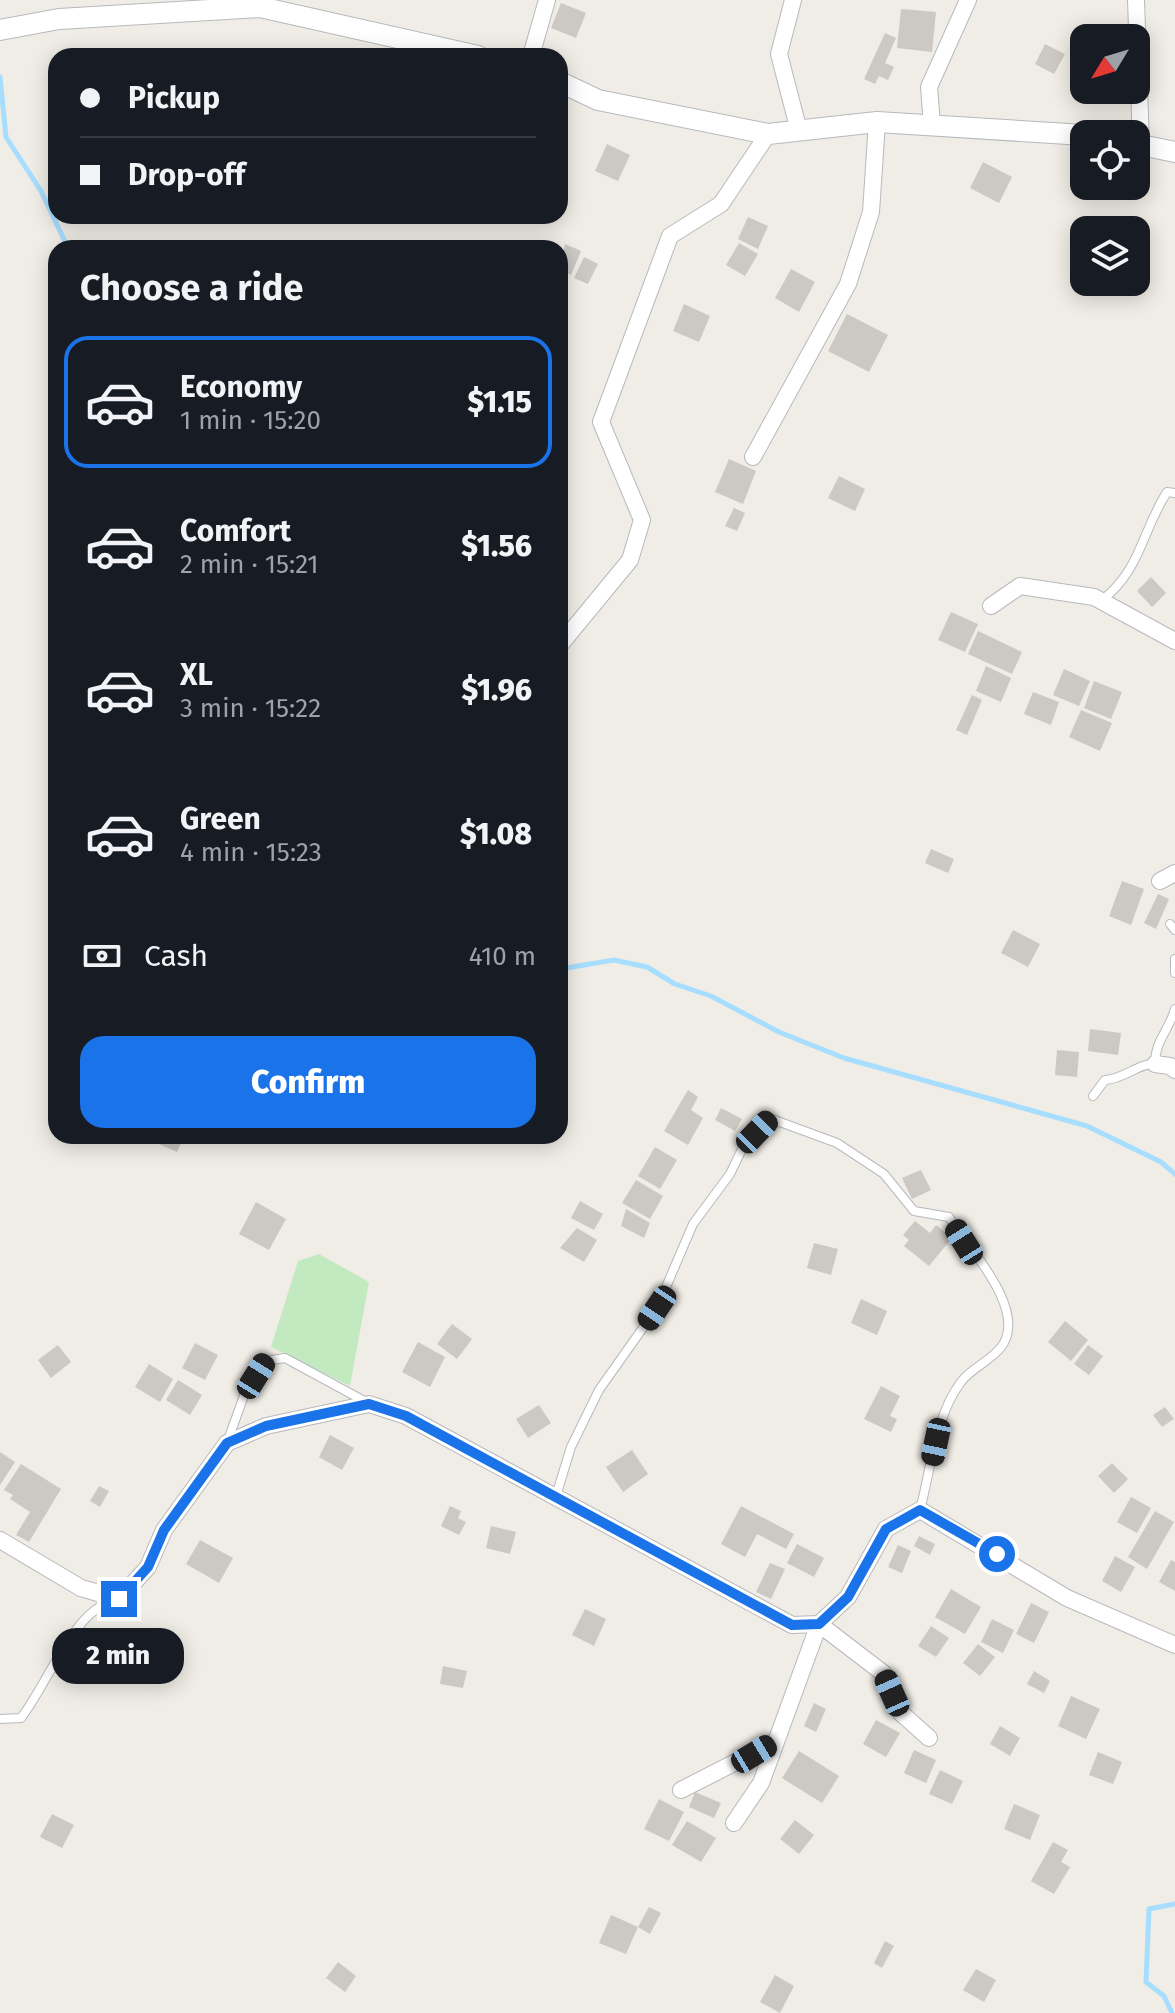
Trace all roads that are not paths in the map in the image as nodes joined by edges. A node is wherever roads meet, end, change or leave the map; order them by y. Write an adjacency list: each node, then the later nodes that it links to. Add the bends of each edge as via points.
1 (547, 0): 7 (street)
2 (793, 0): 12 (street, via 779,54)
3 (968, 0): 11 (street, via 929,87)
4 (1136, 0): 9 (street)
5 (0, 30): 6 (street, via 59,19 260,7)
6 (442, 48)
7 (533, 48)
8 (568, 86): 13 (street, via 598,100)
9 (1138, 120)
10 (877, 122): 11 (street); 12 (street); 17 (street, via 871,212 848,284)
11 (932, 125): 14 (street)
12 (799, 131): 13 (street)
13 (768, 134): 21 (street, via 721,204 670,236 601,422 642,520 630,560)
14 (1070, 134)
15 (1150, 147): 16 (street)
16 (1175, 152)
17 (753, 457)
18 (1175, 493): 19 (lane, via 1167,492 1158,507 1123,584)
19 (1101, 601): 20 (street, via 1020,586); 22 (street)
20 (991, 606)
21 (568, 635)
22 (1175, 641)
23 (1175, 959): 24 (lane)
24 (1175, 973)
25 (1175, 1009): 26 (lane, via 1171,1025 1157,1039)
26 (1155, 1064): 27 (street); 28 (lane, via 1122,1079 1105,1080)
27 (1175, 1070)
28 (1093, 1096)
29 (369, 1404): 30 (street, via 266,1426); 30 (lane, via 285,1358 265,1361 246,1390); 31 (street, via 406,1416)
30 (227, 1443): 34 (street, via 164,1530 148,1567)
31 (556, 1496): 32 (lane, via 592,1404 657,1308 693,1224 744,1145 769,1118 837,1143 884,1174 914,1211 949,1217 993,1277 1007,1316 1005,1342 961,1381 936,1442); 35 (street, via 792,1625)
32 (920, 1510): 35 (street, via 886,1529 848,1597); 36 (street, via 1067,1598)
33 (0, 1540): 34 (street, via 81,1588)
34 (119, 1599): 37 (lane, via 94,1610 21,1718)
35 (819, 1624): 38 (street, via 883,1673 901,1713); 39 (street)
36 (1175, 1645)
37 (0, 1719)
38 (929, 1738)
39 (775, 1742): 40 (street); 41 (street, via 761,1783)
40 (681, 1790)
41 (734, 1823)

